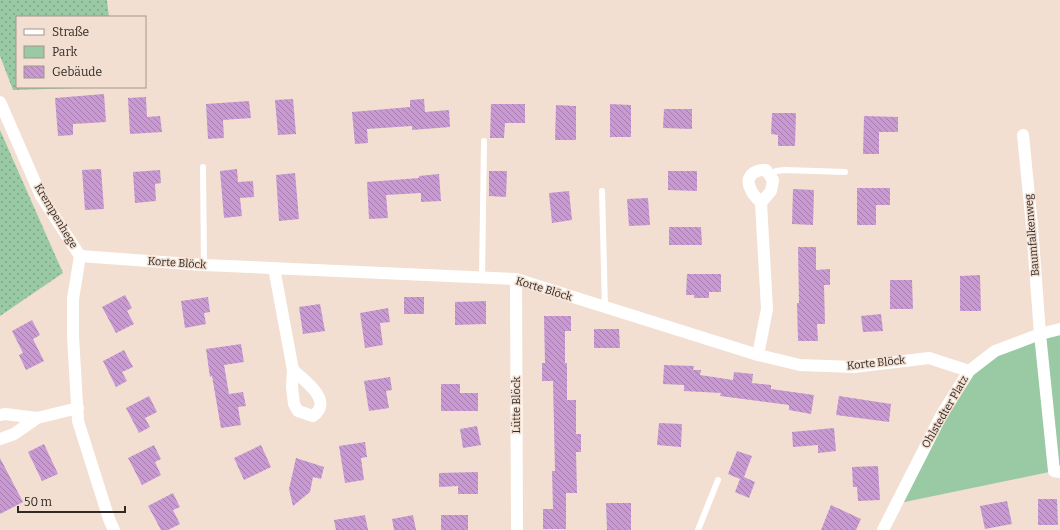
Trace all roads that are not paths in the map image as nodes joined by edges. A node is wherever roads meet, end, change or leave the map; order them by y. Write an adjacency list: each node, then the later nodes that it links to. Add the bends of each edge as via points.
1 (0, 102): 9 (street, Krempenhege, via 41,196)
2 (1023, 135): 16 (street, Baumfalkenweg)
3 (484, 140): 12 (lane)
4 (203, 167): 10 (lane)
5 (845, 172): 6 (lane, via 785,170 776,171)
6 (771, 175): 8 (street, via 771,191); 8 (street, via 760,169 749,177 750,189)
7 (602, 191): 14 (lane)
8 (761, 203): 17 (street, via 767,310)
9 (80, 256): 10 (street, Korte Blöck); 20 (street, Krempenhege, via 73,299)
10 (204, 265): 11 (street, Korte Blöck)
11 (274, 268): 12 (street, Korte Blöck); 18 (street)
12 (482, 278): 13 (street, Korte Blöck)
13 (516, 279): 14 (street, Korte Blöck); 27 (street, Lütte Blöck)
14 (606, 308): 17 (street, Korte Blöck)
15 (1060, 329): 16 (street, Ohlstedter Platz)
16 (1040, 334): 19 (street, Ohlstedter Platz, via 995,351); 24 (street, via 1054,471)
17 (758, 355): 19 (street, Korte Blöck, via 800,366 854,367 929,358)
18 (293, 370)
19 (969, 371): 29 (street, Ohlstedter Platz, via 942,414)
20 (78, 408): 22 (street); 26 (street, Krempenhege, via 78,421)
21 (0, 415): 22 (street)
22 (37, 418): 23 (street, via 14,434)
23 (0, 439)
24 (1060, 472)
25 (718, 480): 28 (lane)
26 (114, 530)
27 (517, 530)
28 (698, 530)
29 (883, 530)

